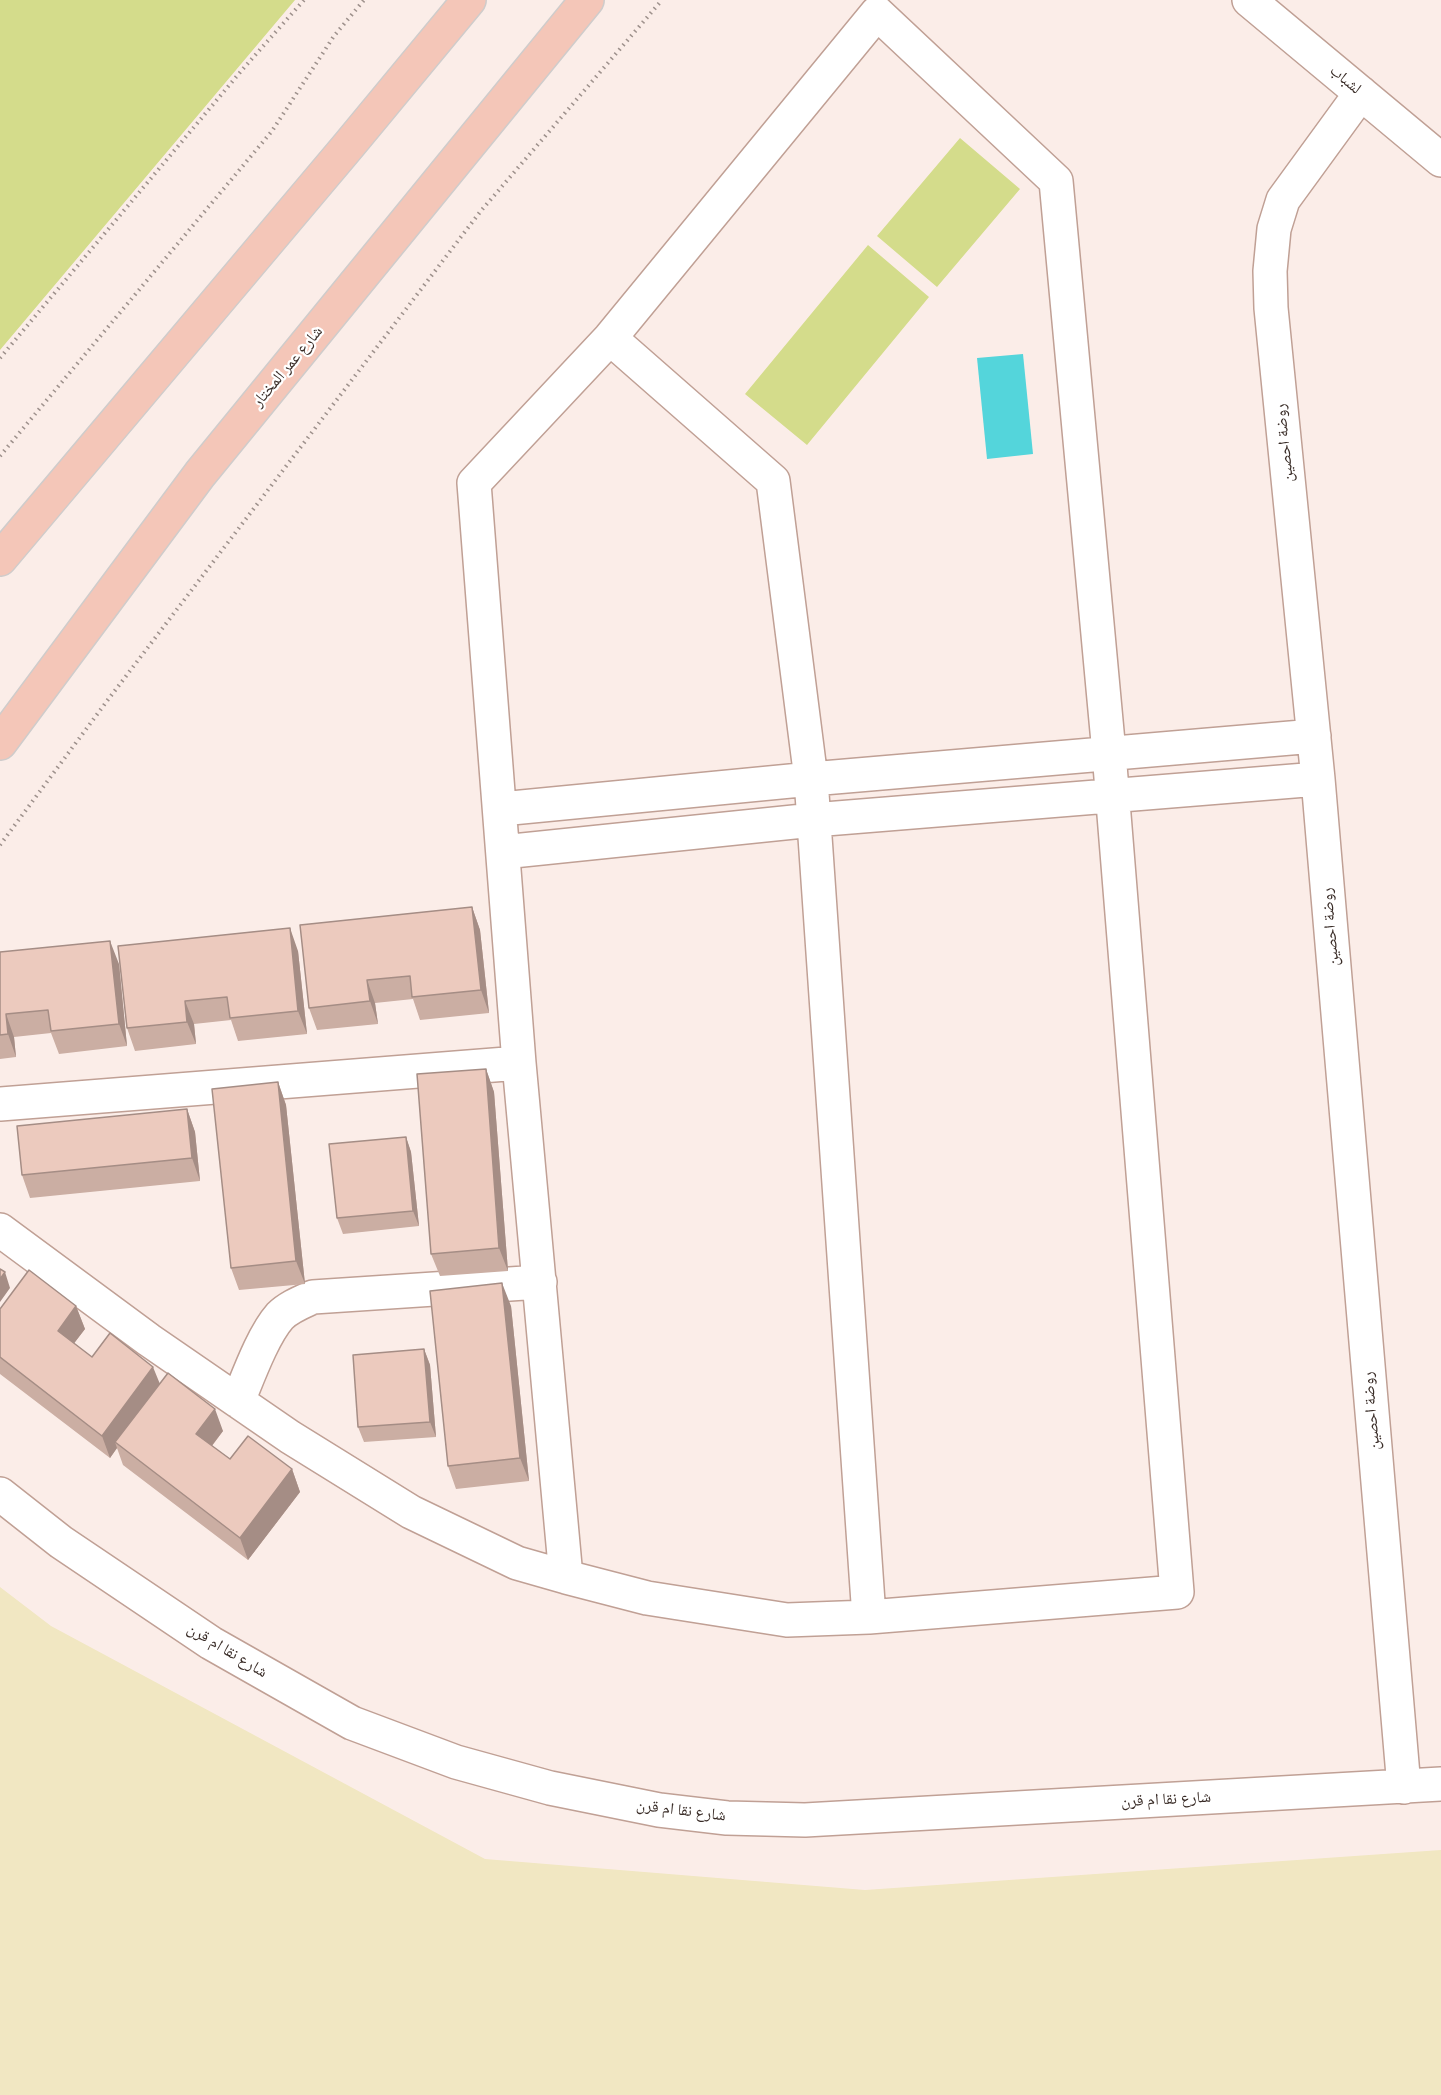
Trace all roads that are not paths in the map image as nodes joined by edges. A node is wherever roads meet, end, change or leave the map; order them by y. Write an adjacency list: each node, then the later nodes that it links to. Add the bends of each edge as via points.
1 (469, 0): 7 (main road)
2 (587, 0): 9 (main road, شارع عمر المختار, via 200,474)
3 (1249, 0): 4 (street, لشباب)
4 (1361, 93): 5 (street, لشباب); 8 (street, روضة احصين, via 1283,200 1274,229 1270,272)
5 (1441, 160)
6 (610, 338): 10 (street, via 877,13 1056,181); 11 (street, via 773,481); 14 (street, via 474,483)
7 (0, 559)
8 (1314, 736): 10 (street); 12 (street, روضة احصين)
9 (0, 743)
10 (1109, 753): 11 (street); 13 (street)
11 (811, 778): 14 (street); 15 (street)
12 (1318, 779): 13 (street); 26 (street, روضة احصين)
13 (1112, 795): 15 (street); 24 (street, via 1177,1592)
14 (501, 809): 16 (street)
15 (813, 820): 16 (street); 24 (street)
16 (503, 852): 17 (street)
17 (519, 1063): 18 (street); 20 (street)
18 (0, 1104)
19 (0, 1230): 21 (street)
20 (540, 1282): 21 (street, via 313,1297 280,1316 261,1347); 23 (street)
21 (238, 1401): 23 (street, via 411,1512 517,1563)
22 (0, 1494): 26 (street, شارع نقا ام قرن, via 61,1542 211,1643 352,1723 456,1762 550,1788 659,1810 727,1818 805,1820)
23 (566, 1577): 24 (street, via 647,1598 787,1620)
24 (870, 1617)
25 (1441, 1784): 26 (street, شارع نقا ام قرن)
26 (1404, 1787)

